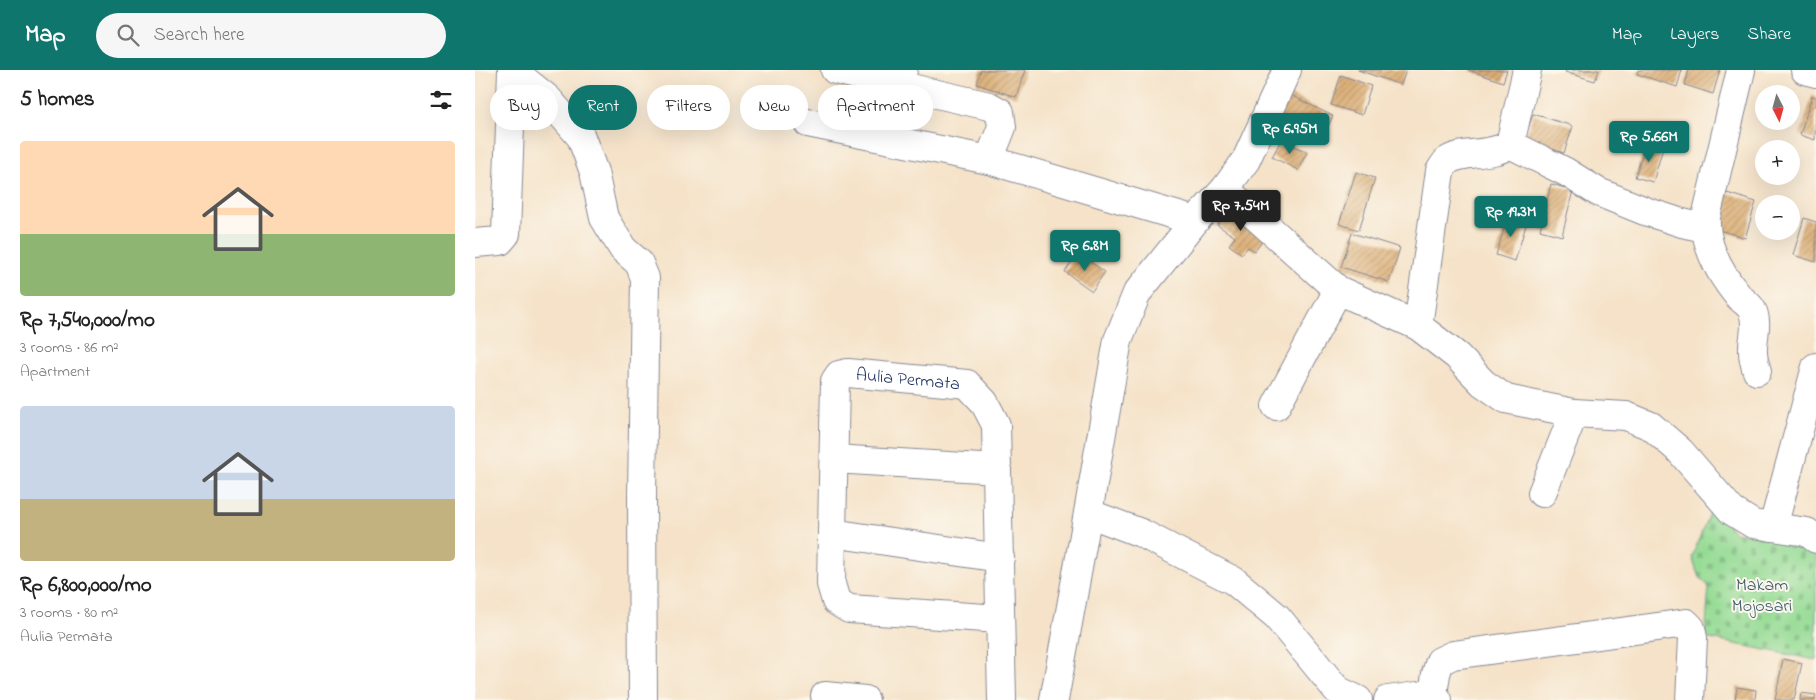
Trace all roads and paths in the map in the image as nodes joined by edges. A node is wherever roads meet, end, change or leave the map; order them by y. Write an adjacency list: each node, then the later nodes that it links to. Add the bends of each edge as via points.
1 (512, 70): 15 (street, via 507,234 500,241); 34 (street, via 548,99 581,137 594,172 604,218 623,249 639,263 645,278 641,497)
2 (835, 70): 8 (street)
3 (1287, 70): 12 (street, via 1246,160)
4 (1527, 70): 10 (street)
5 (1741, 70): 14 (street)
6 (1805, 70): 7 (street)
7 (1816, 73)
8 (901, 77): 11 (street, via 1001,112 1002,127)
9 (808, 123): 11 (street)
10 (1509, 144): 14 (street, via 1598,192 1645,211); 17 (street, via 1503,149 1447,161 1441,171)
11 (989, 160): 13 (street)
12 (1225, 189): 13 (street); 16 (street)
13 (1195, 222): 26 (street, via 1137,293 1118,340)
14 (1705, 228): 19 (street, via 1711,253 1739,297 1752,310)
15 (475, 243)
16 (1338, 290): 17 (street); 21 (street)
17 (1418, 326): 22 (street, via 1506,399)
18 (1816, 367): 20 (street)
19 (1757, 371)
20 (1812, 394): 27 (street)
21 (1276, 406)
22 (1575, 413): 25 (street); 27 (street, via 1626,416 1651,426 1680,450 1732,511 1753,524)
23 (834, 459): 24 (street); 24 (street, Aulia Permata, via 835,381 839,375 848,373 967,384 984,402 996,425); 28 (street, Aulia Permata)
24 (997, 469): 30 (street, Aulia Permata)
25 (1542, 493)
26 (1089, 513): 37 (street); 38 (street, via 1141,533 1234,580 1277,617 1337,690)
27 (1773, 526): 29 (street, via 1807,532)
28 (832, 533): 30 (street); 31 (street, Aulia Permata, via 831,584 836,601 849,609)
29 (1816, 539)
30 (999, 558): 31 (street, Aulia Permata)
31 (1000, 619): 36 (street, Aulia Permata)
32 (825, 696): 35 (street)
33 (1435, 697): 39 (street); 40 (street, via 1440,661 1453,655 1685,623 1691,628 1693,638)
34 (643, 700)
35 (865, 700)
36 (1002, 700)
37 (1054, 700)
38 (1358, 700)
39 (1389, 700)
40 (1688, 700)

